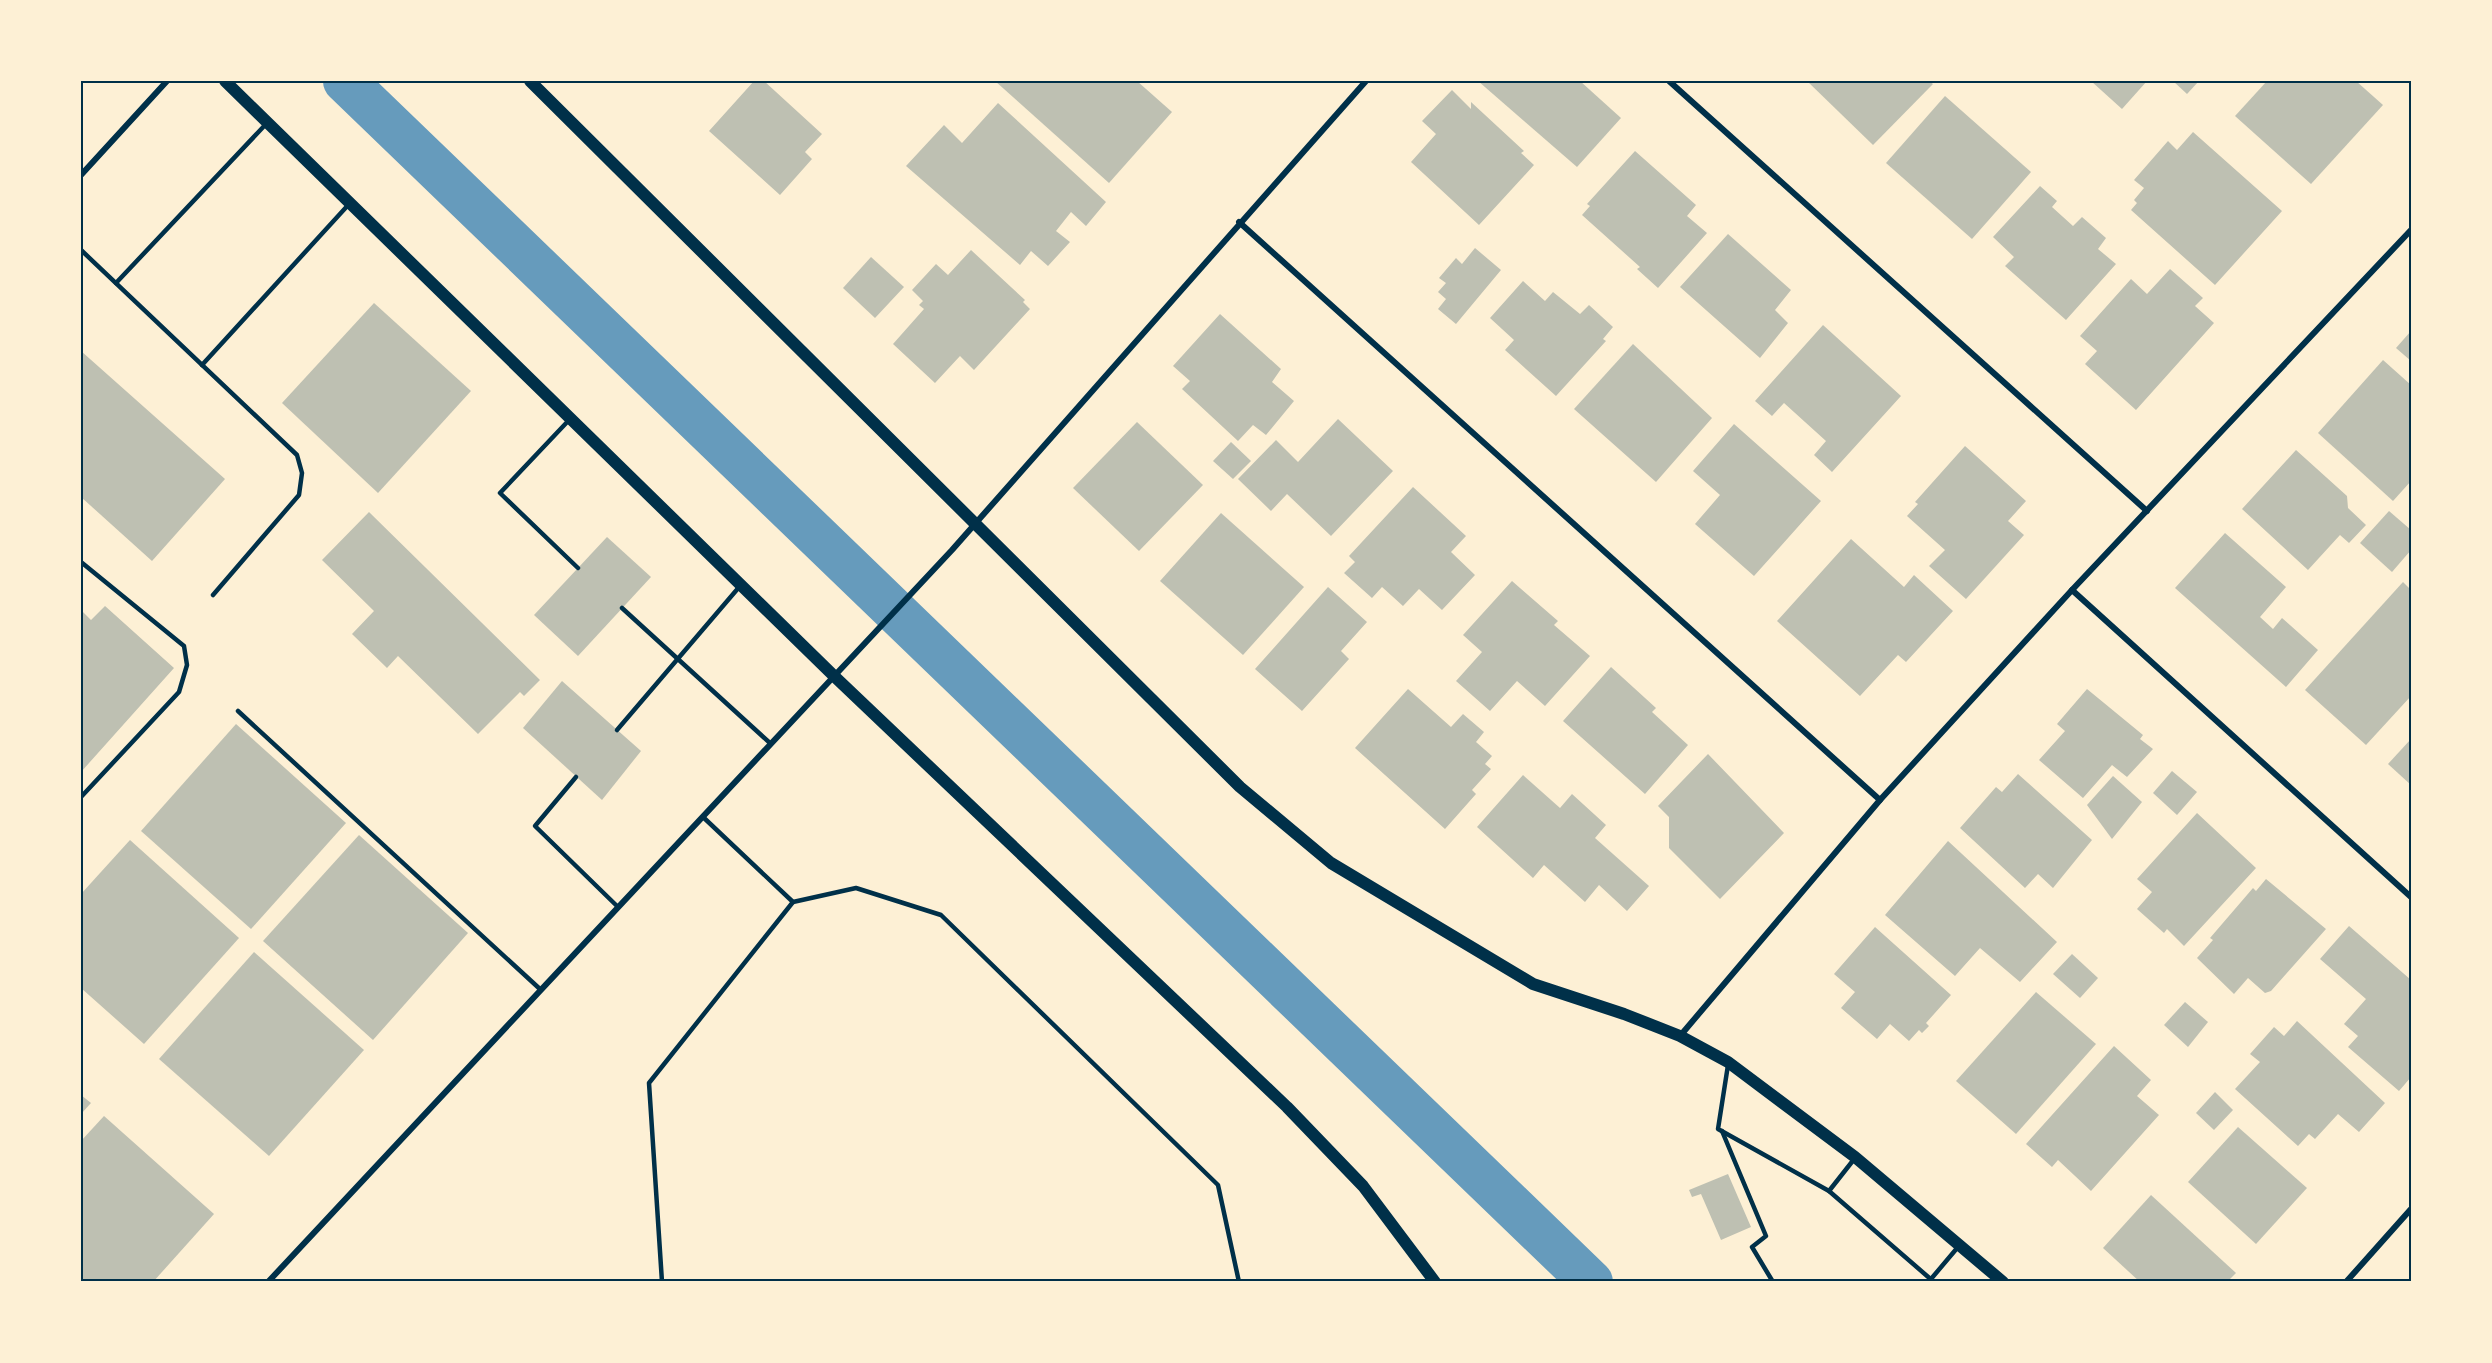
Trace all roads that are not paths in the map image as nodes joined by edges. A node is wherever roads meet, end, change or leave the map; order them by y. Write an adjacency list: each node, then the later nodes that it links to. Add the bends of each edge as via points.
1 (166, 81): 7 (street)
2 (225, 81): 6 (main road)
3 (530, 81): 16 (main road)
4 (1366, 81): 9 (street)
5 (1669, 81): 15 (street)
6 (267, 122): 8 (main road); 12 (lane)
7 (81, 175)
8 (350, 203): 13 (lane); 14 (main road)
9 (1239, 222): 16 (street); 30 (street)
10 (2411, 230): 15 (street)
11 (81, 250): 12 (lane)
12 (116, 283): 13 (lane)
13 (202, 365): 21 (lane, via 297,455 302,473 299,495)
14 (570, 418): 18 (lane, via 500,493); 19 (main road)
15 (2146, 511): 20 (street)
16 (974, 524): 24 (street); 36 (main road, via 1240,787 1331,863 1533,984)
17 (81, 562): 29 (lane, via 184,646 187,665 179,692)
18 (578, 568)
19 (740, 585): 23 (lane); 24 (main road)
20 (2072, 590): 30 (street); 32 (street)
21 (213, 595)
22 (622, 608): 23 (lane)
23 (677, 660): 26 (lane); 27 (lane)
24 (834, 676): 27 (street); 47 (main road, via 1287,1107 1363,1186)
25 (238, 711): 35 (lane)
26 (617, 730)
27 (771, 744): 31 (street)
28 (576, 777): 34 (lane, via 534,826)
29 (81, 796)
30 (1880, 800): 36 (street)
31 (703, 817): 33 (lane); 34 (street)
32 (2411, 897)
33 (793, 902): 45 (lane, via 649,1083); 46 (lane, via 856,888 941,915 1218,1185)
34 (618, 907): 35 (street)
35 (541, 990): 44 (street)
36 (1680, 1036): 37 (main road)
37 (1728, 1062): 38 (lane, via 1718,1128); 39 (main road)
38 (1721, 1130): 40 (lane); 48 (lane, via 1766,1236 1752,1247)
39 (1855, 1158): 40 (lane); 42 (main road)
40 (1829, 1191): 43 (lane)
41 (2411, 1209): 50 (street)
42 (1959, 1245): 43 (lane); 49 (main road)
43 (1933, 1281)
44 (268, 1282)
45 (662, 1282)
46 (1239, 1282)
47 (1435, 1282)
48 (1773, 1282)
49 (2003, 1282)
50 (2346, 1282)

